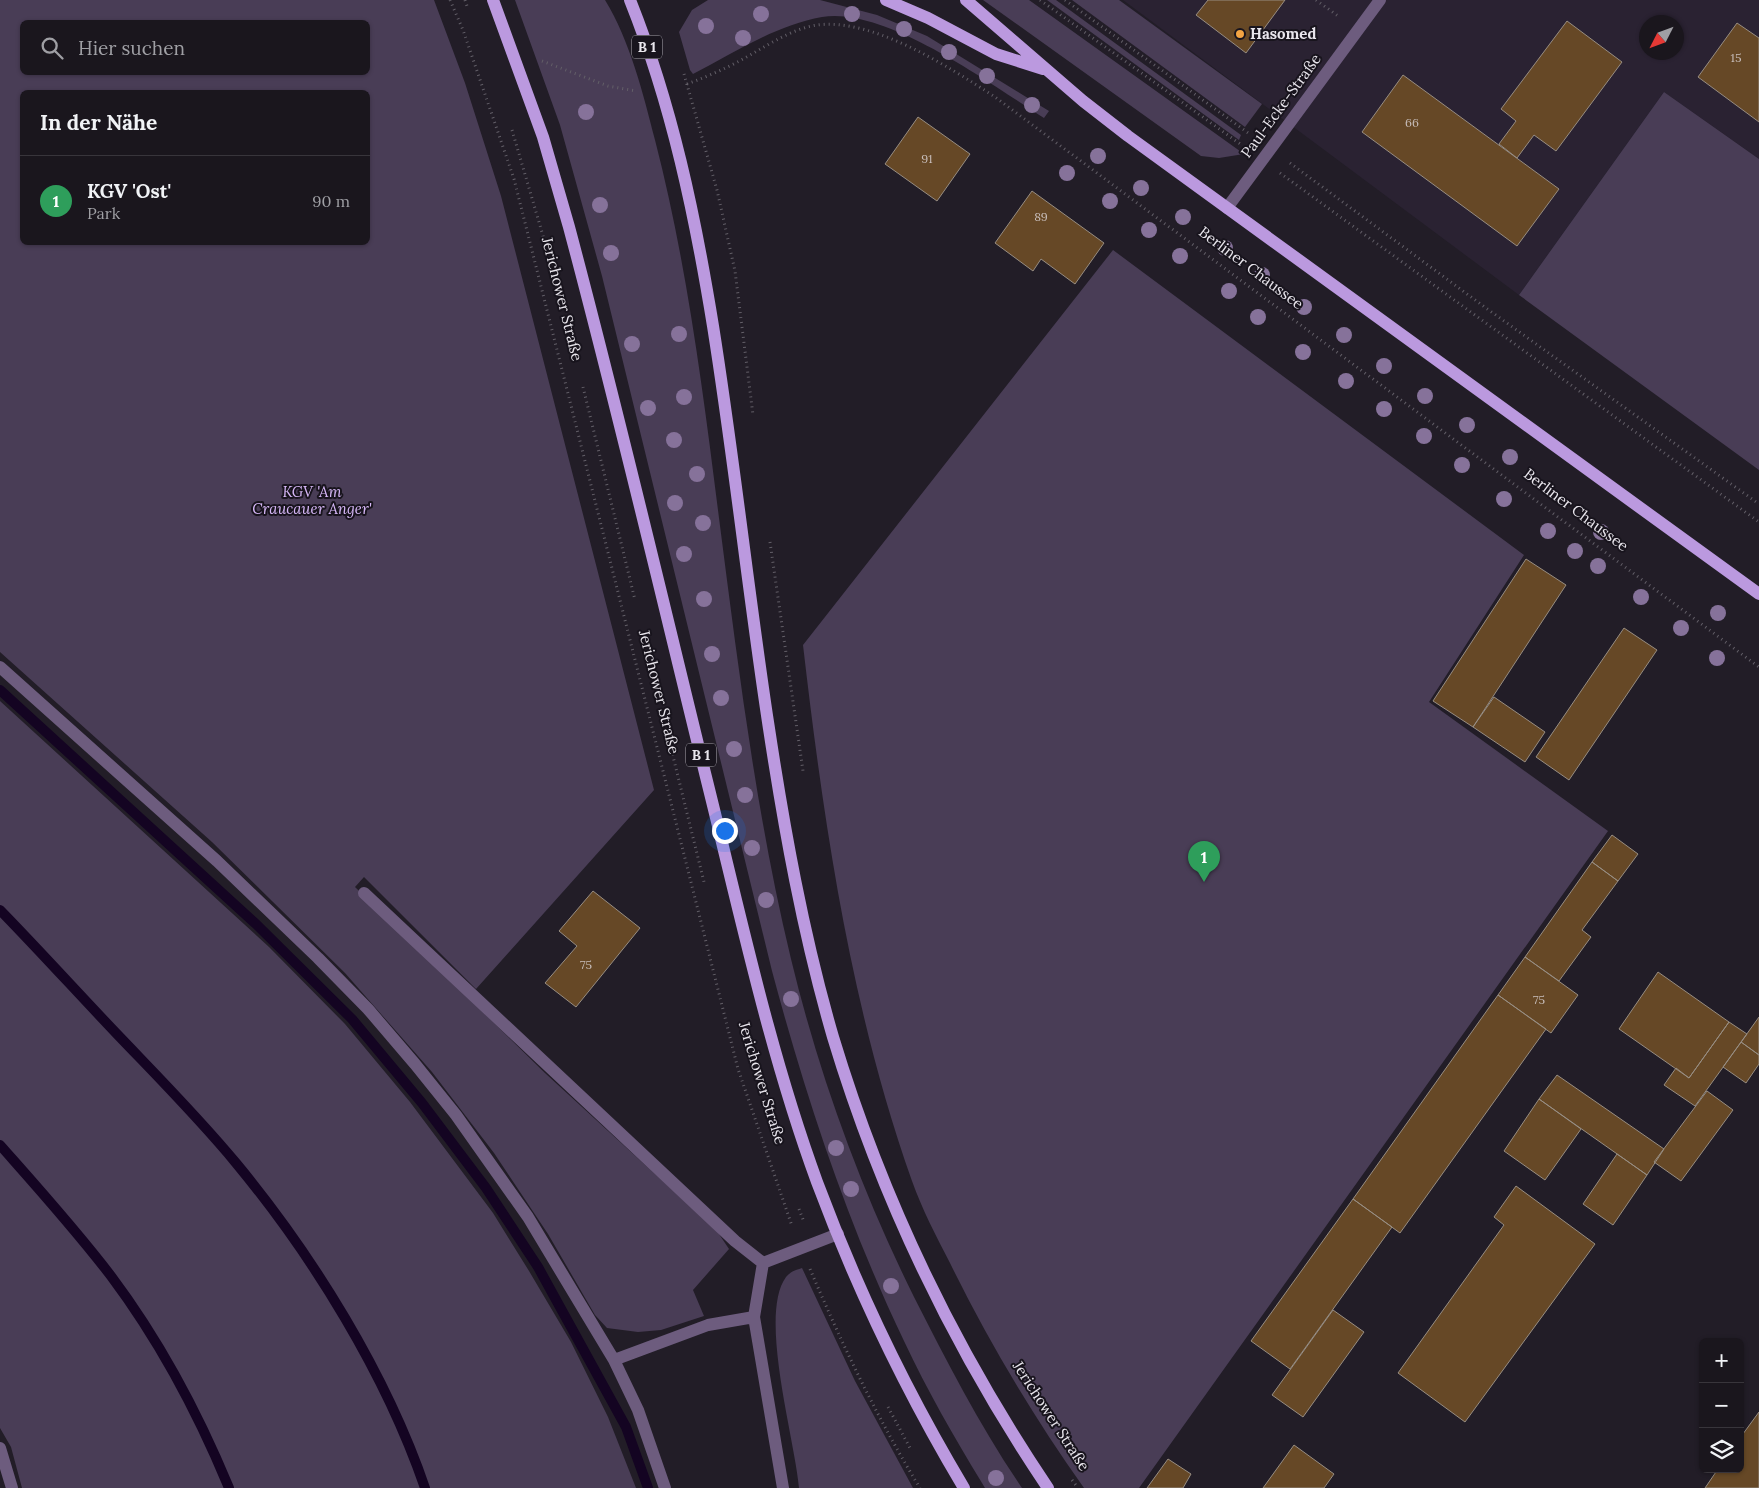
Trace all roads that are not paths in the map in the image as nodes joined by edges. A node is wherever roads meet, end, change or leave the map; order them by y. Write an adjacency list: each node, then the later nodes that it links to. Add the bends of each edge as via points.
1 (494, 0): 11 (main road, Jerichower Straße / B 1, via 552,165 774,1045)
2 (630, 0): 20 (main road, B 1, via 662,94 698,230 775,765 797,892 833,1035 887,1185 930,1283 987,1391)
3 (886, 0): 6 (main road, via 996,54)
4 (966, 0): 6 (main road)
5 (1380, 0): 7 (street, Paul-Ecke-Straße)
6 (1048, 70): 7 (main road, via 1120,130)
7 (1226, 208): 8 (main road)
8 (1759, 594)
9 (0, 667): 14 (street, via 217,860 368,1009 450,1108 528,1217)
10 (364, 893): 12 (street, via 735,1241)
11 (838, 1234): 12 (street); 19 (main road, Jerichower Straße / B 1, via 895,1364)
12 (763, 1263): 13 (street)
13 (754, 1317): 14 (street, via 708,1325); 18 (street)
14 (614, 1360): 17 (street, via 638,1410)
15 (0, 1448): 16 (street)
16 (12, 1488)
17 (665, 1488)
18 (782, 1488)
19 (964, 1488)
20 (1048, 1488)

